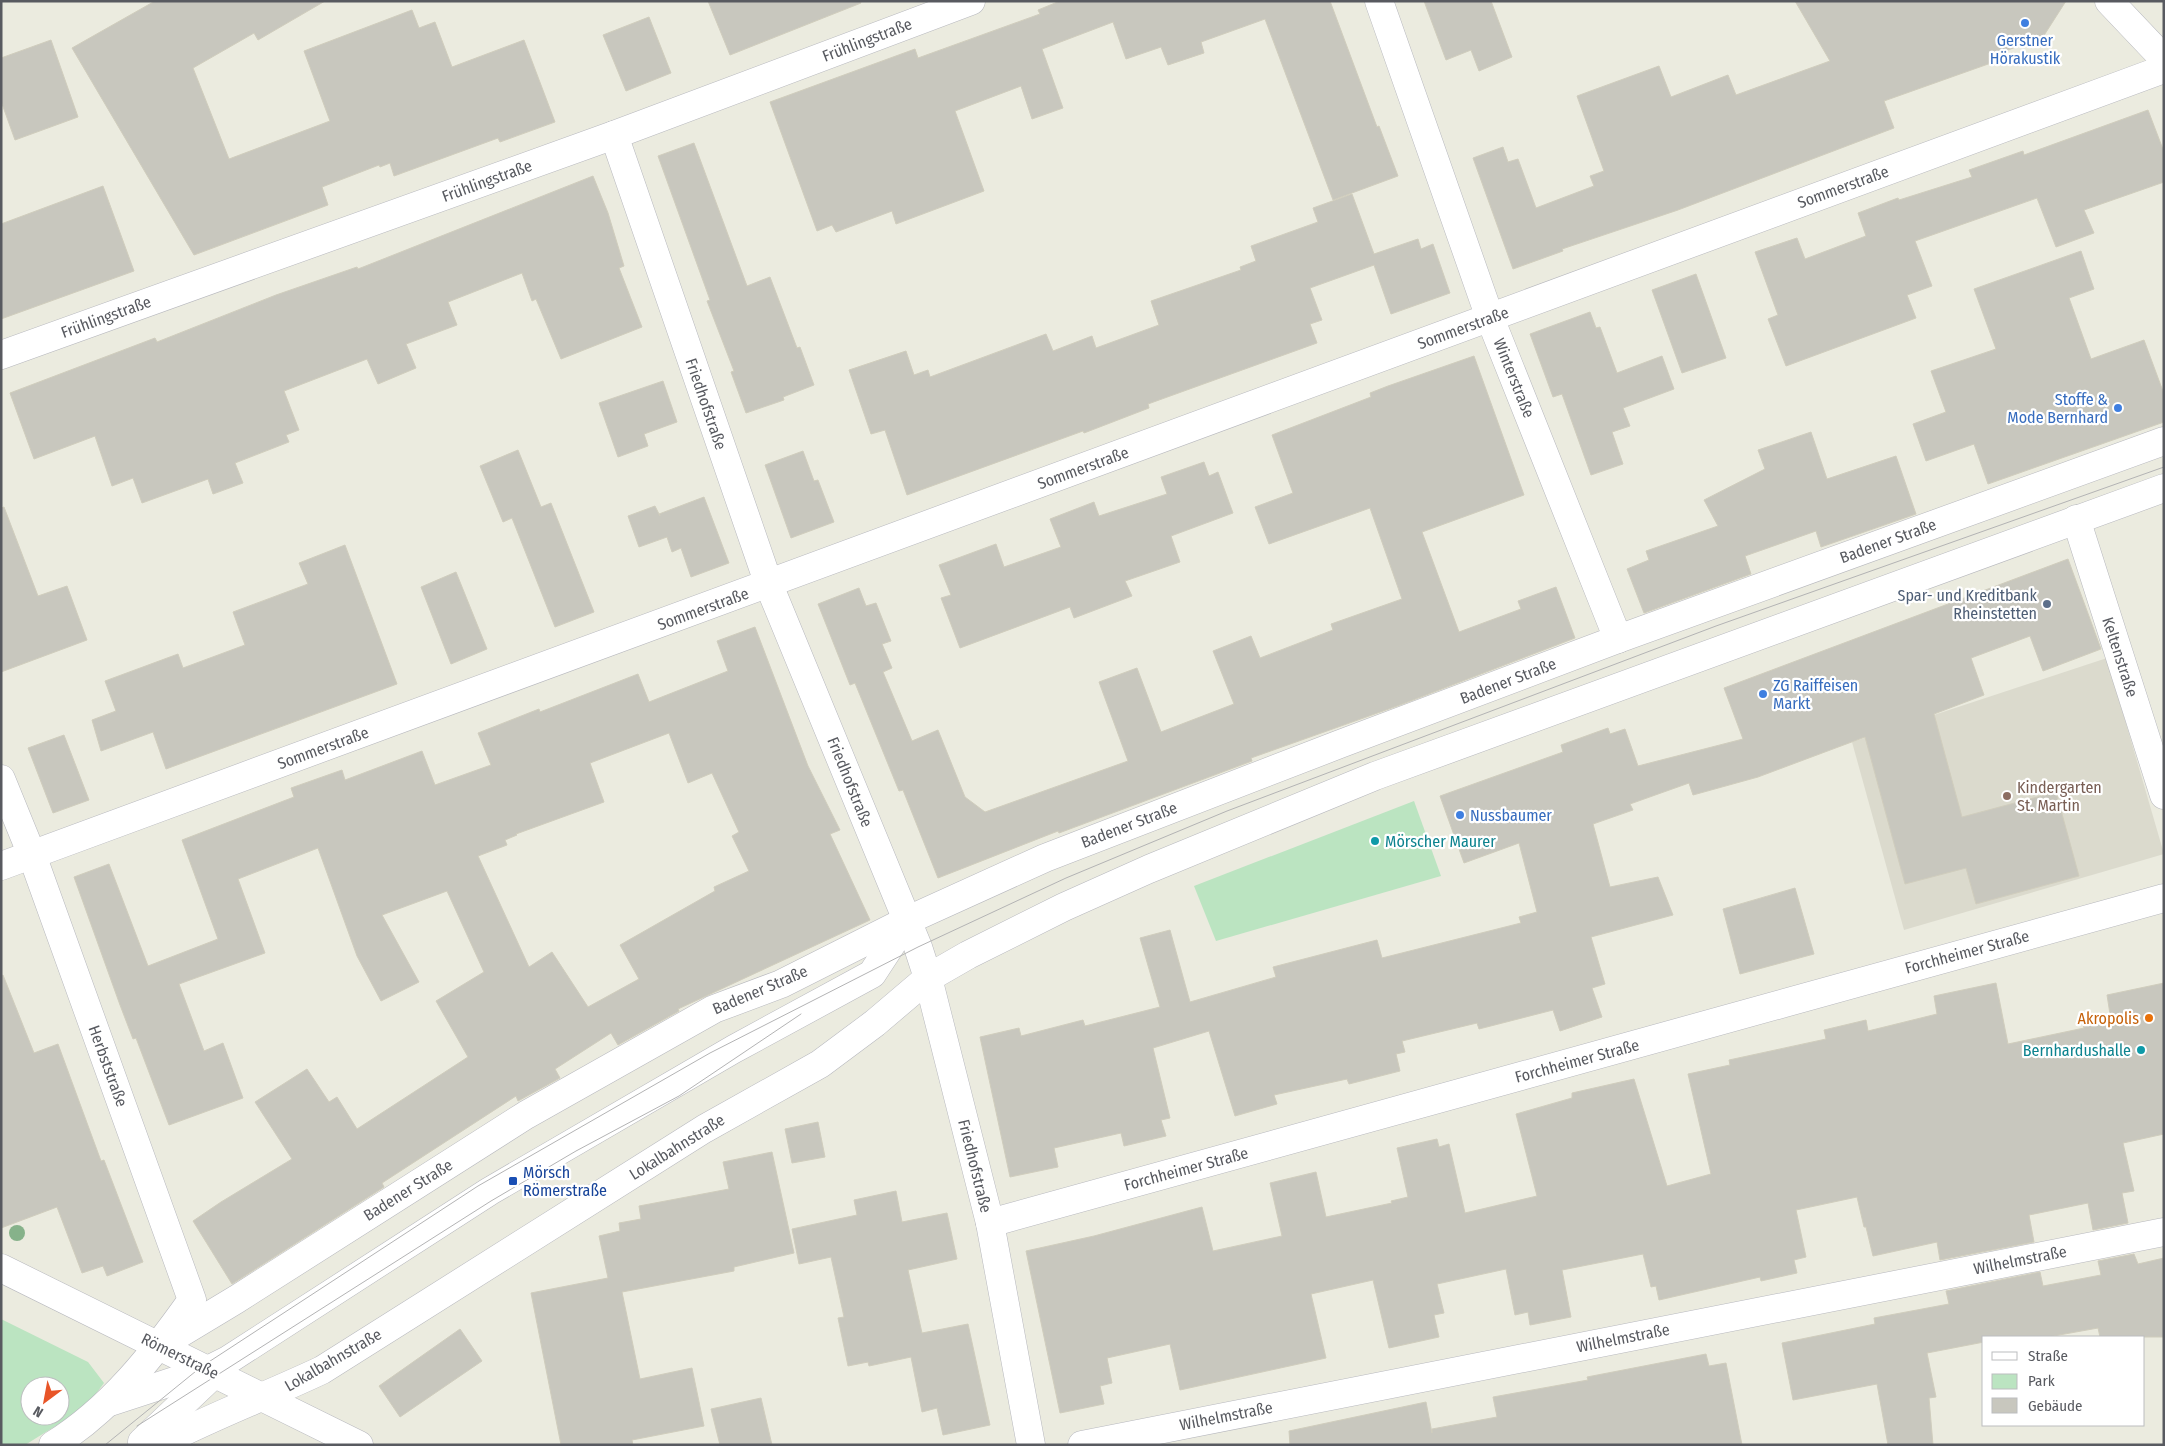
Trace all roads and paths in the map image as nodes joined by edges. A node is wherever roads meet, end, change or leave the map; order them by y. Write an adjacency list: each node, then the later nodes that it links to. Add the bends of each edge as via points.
1 (971, 1): 6 (street, Frühlingstraße)
2 (1379, 1): 7 (street, Winterstraße)
3 (2109, 1): 4 (street)
4 (2164, 59)
5 (2164, 69): 7 (street, Sommerstraße)
6 (614, 135): 8 (street, Frühlingstraße); 12 (street, Friedhofstraße)
7 (1490, 318): 12 (street, Sommerstraße); 13 (street, Winterstraße)
8 (1, 355)
9 (2164, 441): 13 (street, Badener Straße)
10 (2164, 488): 11 (street)
11 (2076, 518): 15 (street, Keltenstraße); 21 (street, via 1375,776 1081,900)
12 (769, 585): 16 (street, Sommerstraße); 19 (street, Friedhofstraße)
13 (1618, 640): 19 (street, Badener Straße, via 1045,858)
14 (1, 779): 16 (street, Herbststraße)
15 (2164, 796)
16 (32, 855): 17 (street, Sommerstraße); 25 (street, Herbststraße, via 192,1300)
17 (1, 866)
18 (2164, 898): 22 (street, Forchheimer Straße)
19 (906, 921): 20 (street); 21 (street, Friedhofstraße); 25 (street, Badener Straße, via 781,984 714,1009 543,1106)
20 (872, 974): 21 (street); 26 (street, via 734,1049 490,1191)
21 (928, 978): 22 (street, Friedhofstraße); 27 (street, Lokalbahnstraße, via 820,1064 704,1129 322,1370)
22 (990, 1223): 33 (street, Friedhofstraße)
23 (2164, 1232): 34 (street, Wilhelmstraße)
24 (1, 1268): 25 (street, Römerstraße)
25 (159, 1346): 26 (street, Römerstraße); 28 (street)
26 (217, 1368): 27 (street, Römerstraße); 28 (street); 30 (street)
27 (264, 1398): 31 (street, Lokalbahnstraße, via 190,1427); 32 (street, Römerstraße)
28 (110, 1402): 29 (street)
29 (53, 1445)
30 (140, 1445)
31 (157, 1445)
32 (359, 1445)
33 (1031, 1445)
34 (1082, 1445)

